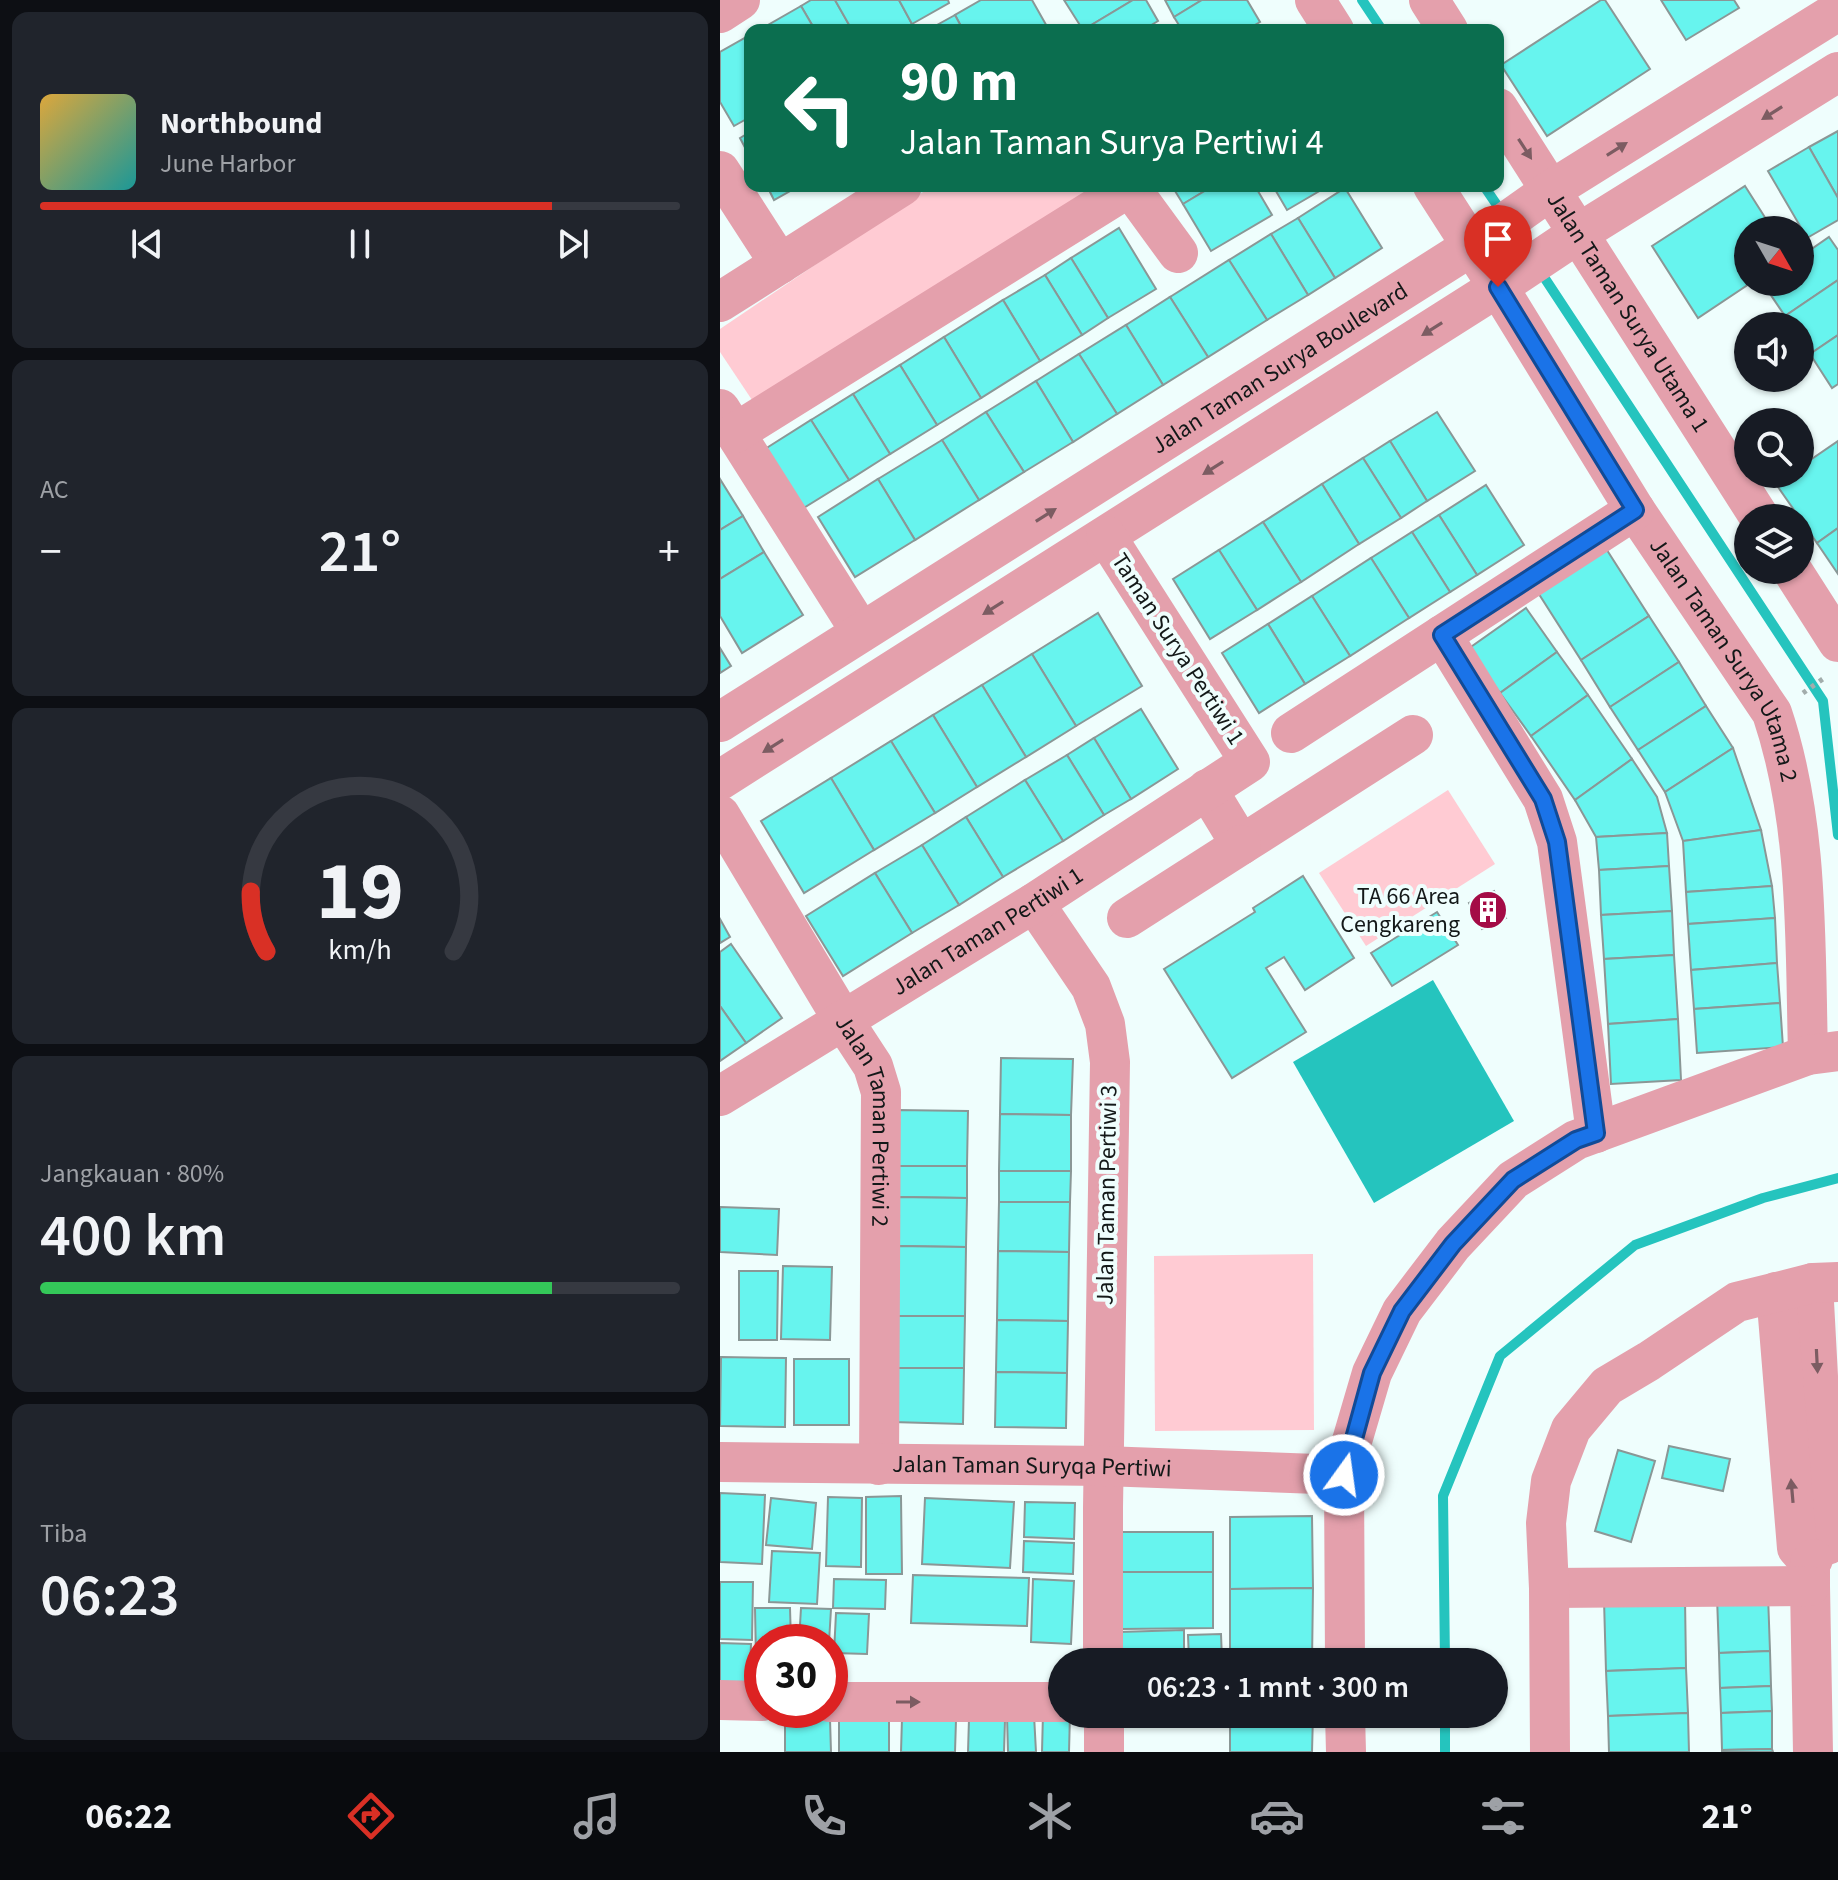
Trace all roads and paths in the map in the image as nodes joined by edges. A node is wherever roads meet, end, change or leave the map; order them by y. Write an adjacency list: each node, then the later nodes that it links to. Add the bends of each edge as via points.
1 (740, 0): 5 (street)
2 (1315, 0): 6 (street)
3 (1429, 0): 7 (street)
4 (1838, 11): 15 (street, Jalan Taman Surya Boulevard, one-way to 4)
5 (720, 13)
6 (1330, 24)
7 (1444, 24)
8 (1838, 72): 17 (street, Jalan Taman Surya Boulevard, one-way to 17)
9 (1504, 120): 15 (street, Jalan Taman Surya Utama 1, one-way to 15)
10 (720, 171): 19 (street)
11 (893, 192): 19 (street)
12 (1121, 192): 22 (street)
13 (1132, 192): 18 (street)
14 (1439, 192): 16 (street, Jalan Taman Surya Utama 2)
15 (1542, 196): 16 (street, Jalan Taman Surya Boulevard); 17 (street, Jalan Taman Surya Utama 1)
16 (1482, 239): 20 (street, Jalan Taman Surya Utama 2); 27 (street, Jalan Taman Surya Boulevard, one-way to 16)
17 (1570, 239): 20 (street, Jalan Taman Surya Boulevard); 23 (street, Jalan Taman Surya Utama 1)
18 (1178, 253)
19 (780, 264): 21 (street)
20 (1509, 280): 24 (street, Jalan Taman Surya Utama 2); 25 (street, Jalan Taman Surya Boulevard, one-way to 25)
21 (720, 302)
22 (728, 421): 27 (street)
23 (1750, 504)
24 (1635, 510): 28 (street); 43 (street, Jalan Taman Surya Utama 2, via 1772,713 1791,788)
25 (1106, 536): 35 (street, Taman Surya Pertiwi 1); 36 (street, Jalan Taman Surya Boulevard, one-way to 36)
26 (1801, 584): 29 (street)
27 (861, 632): 32 (street, Jalan Taman Surya Boulevard)
28 (1442, 635): 33 (street); 45 (street, via 1543,799 1557,842)
29 (1838, 642)
30 (1823, 679): 31 (path)
31 (1795, 699)
32 (720, 722)
33 (1291, 733)
34 (1413, 735): 39 (street)
35 (1250, 762): 37 (street, Jalan Taman Pertiwi 1)
36 (720, 780)
37 (1200, 794): 39 (street); 40 (street, Jalan Taman Pertiwi 1)
38 (720, 815): 42 (street, Jalan Taman Pertiwi 2)
39 (1235, 849): 41 (street)
40 (1034, 903): 42 (street, Jalan Taman Pertiwi 1); 49 (street, Jalan Taman Pertiwi 3, via 1091,987 1105,1024 1110,1062)
41 (1127, 918)
42 (843, 1020): 44 (street, Jalan Taman Pertiwi 1); 48 (street, Jalan Taman Pertiwi 2, via 873,1066 881,1092)
43 (1827, 1053): 45 (street)
44 (720, 1096)
45 (1596, 1133): 50 (street, via 1513,1180 1410,1300 1372,1373)
46 (1809, 1286): 51 (street); 52 (street, via 1737,1302 1607,1386 1571,1429 1551,1481 1546,1523)
47 (720, 1462): 48 (street, Jalan Taman Suryqa Pertiwi)
48 (879, 1465): 49 (street, Jalan Taman Suryqa Pertiwi)
49 (1104, 1466): 50 (street, Jalan Taman Suryqa Pertiwi); 53 (street, Jalan Taman Pertiwi 3)
50 (1344, 1475): 54 (street)
51 (1821, 1560): 52 (street); 61 (street)
52 (1549, 1588): 64 (street)
53 (1103, 1648)
54 (1345, 1648)
55 (720, 1700): 56 (street)
56 (744, 1701)
57 (848, 1702): 58 (street, one-way to 58)
58 (1048, 1702)
59 (1104, 1728): 62 (street)
60 (1345, 1728): 63 (street)
61 (1821, 1728)
62 (1104, 1752)
63 (1346, 1752)
64 (1550, 1752)

